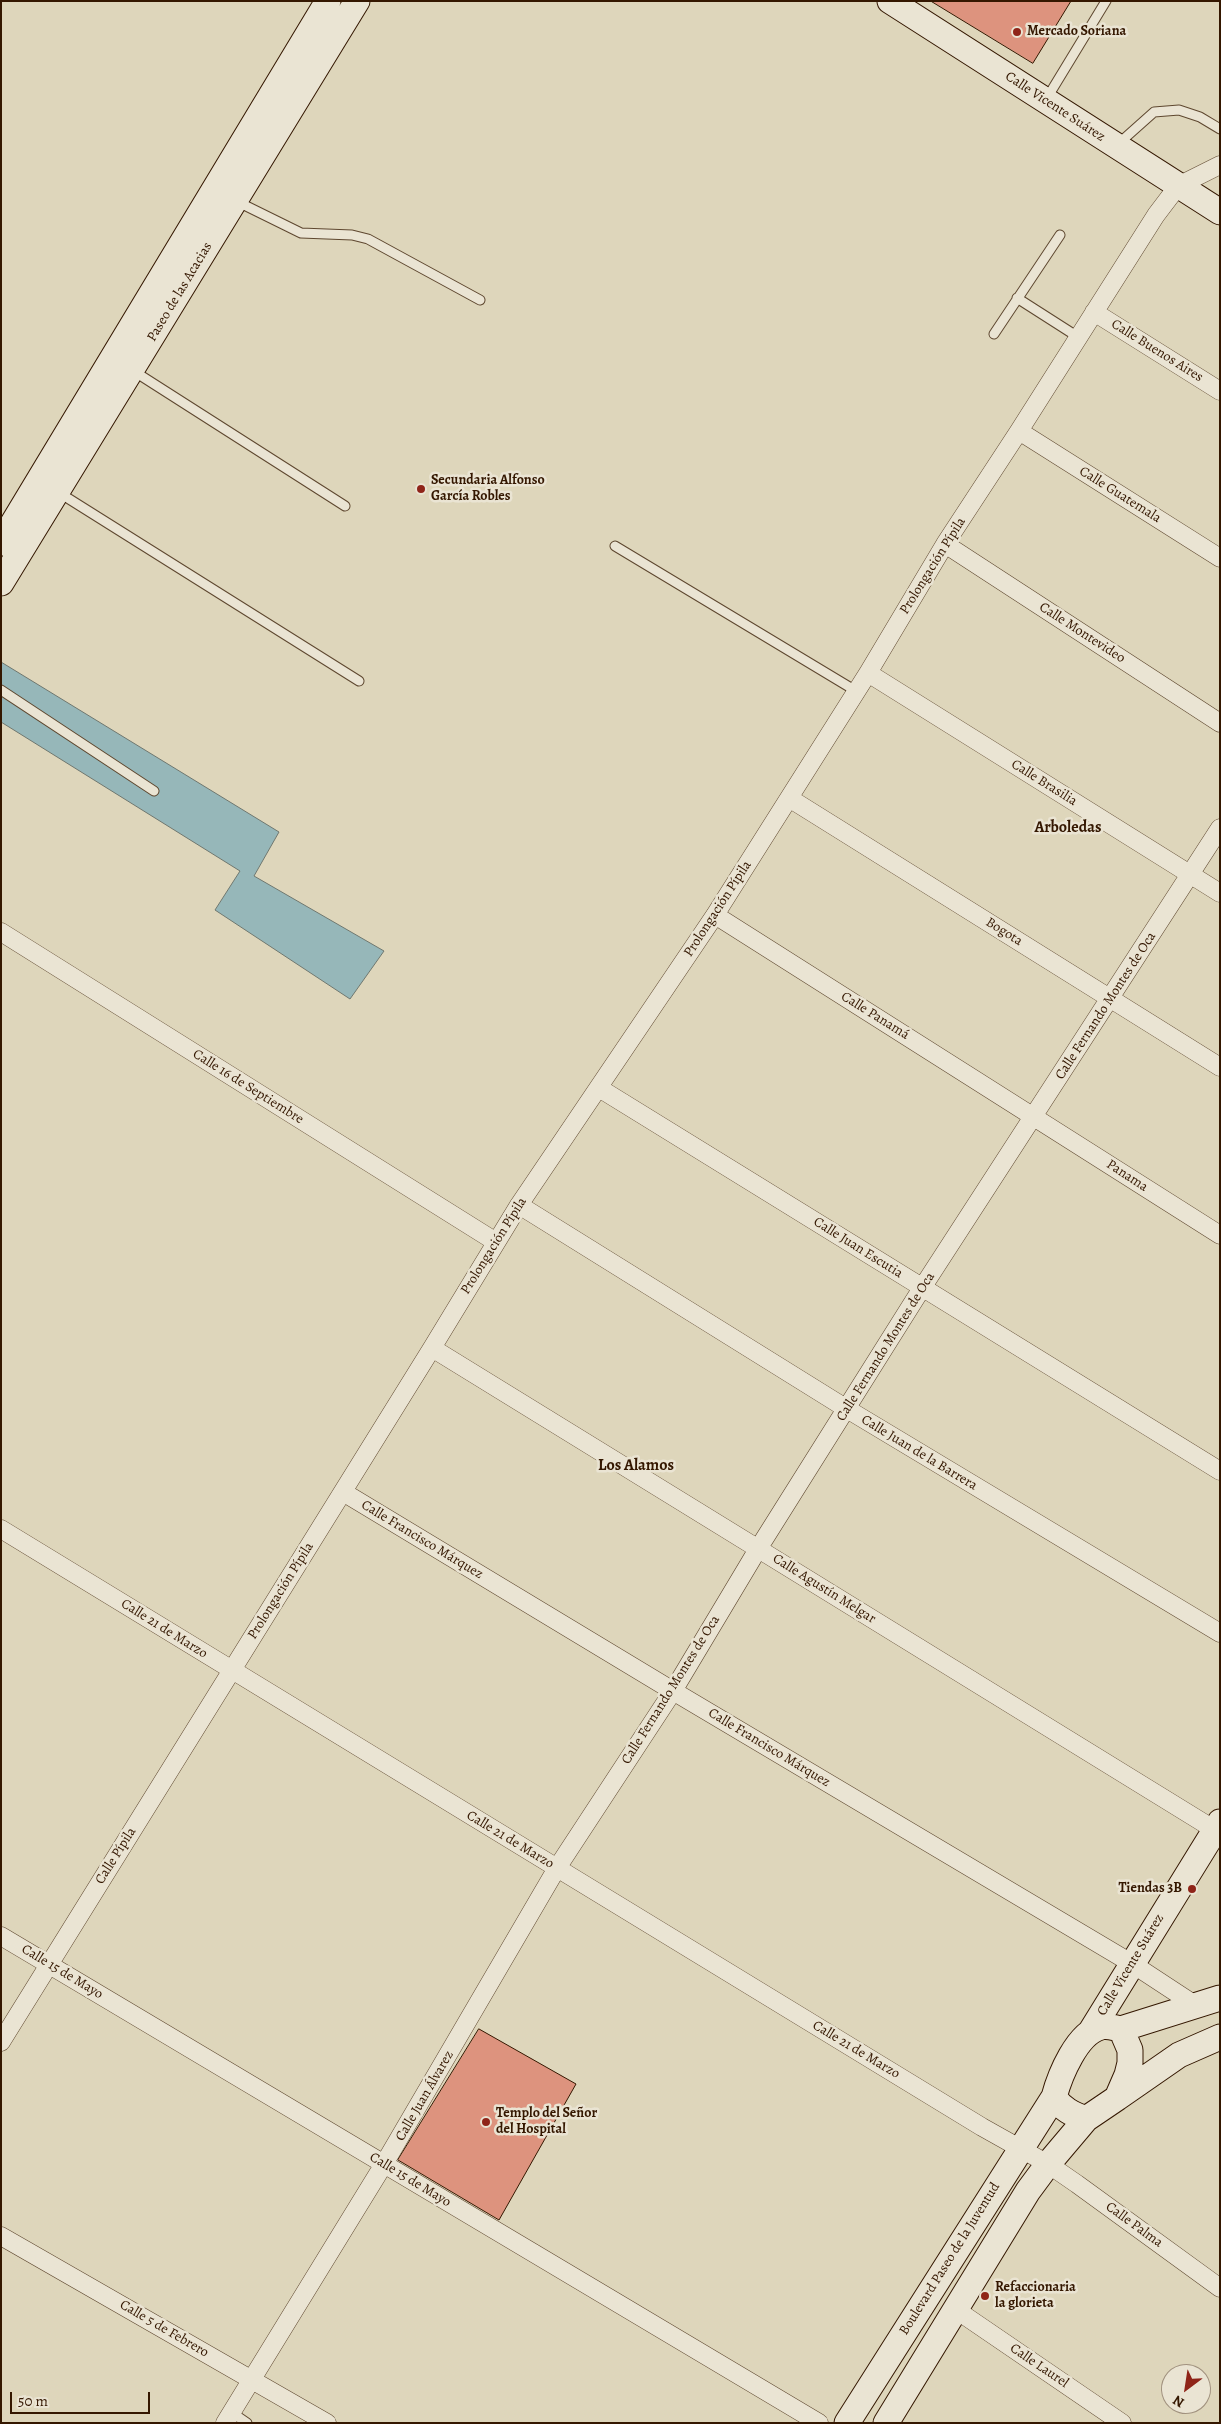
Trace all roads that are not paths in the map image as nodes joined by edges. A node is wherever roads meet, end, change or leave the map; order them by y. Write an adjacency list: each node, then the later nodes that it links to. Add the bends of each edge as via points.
1 (328, 1): 23 (main road, Paseo de las Acacias)
2 (358, 1): 10 (main road, Paseo de las Acacias)
3 (890, 1): 5 (main road, Calle Vicente Suárez)
4 (1106, 1): 5 (lane)
5 (1045, 100): 7 (main road, Calle Vicente Suárez)
6 (1220, 129): 7 (lane, via 1179,110 1154,112)
7 (1116, 146): 9 (main road, Calle Vicente Suárez)
8 (1220, 165): 9 (street, Prolongación Pípila)
9 (1178, 186): 11 (main road, Calle Vicente Suárez); 15 (street, Prolongación Pípila)
10 (236, 201): 14 (lane, via 301,233 352,235 368,239); 18 (main road, Paseo de las Acacias)
11 (1220, 212)
12 (1060, 235): 13 (lane)
13 (1017, 298): 16 (lane); 17 (lane)
14 (480, 300)
15 (1094, 312): 17 (street, Prolongación Pípila); 19 (street, Calle Buenos Aires)
16 (994, 334)
17 (1078, 337): 20 (street, Prolongación Pípila)
18 (132, 370): 21 (main road, Paseo de las Acacias); 22 (lane)
19 (1220, 391)
20 (1019, 431): 24 (street, Prolongación Pípila); 26 (street, Calle Guatemala)
21 (57, 492): 27 (main road, Paseo de las Acacias); 29 (lane)
22 (345, 506)
23 (1, 543)
24 (945, 544): 28 (street, Prolongación Pípila); 32 (street, Calle Montevideo)
25 (615, 546): 31 (lane)
26 (1220, 558)
27 (1, 584)
28 (868, 673): 31 (street, Prolongación Pípila); 36 (street, Calle Brasilia)
29 (359, 681)
30 (1, 690): 33 (lane)
31 (856, 692): 34 (street, Prolongación Pípila)
32 (1220, 722)
33 (154, 791)
34 (789, 798): 38 (street, Prolongación Pípila); 40 (street, Bogota)
35 (1220, 828): 36 (street, Calle Fernando Montes de Oca)
36 (1191, 874): 37 (street, Calle Brasilia); 40 (street, Calle Fernando Montes de Oca)
37 (1220, 893)
38 (715, 914): 42 (street, Prolongación Pípila); 43 (street, Calle Panamá)
39 (1, 932): 46 (street, Calle 16 de Septiembre)
40 (1110, 998): 41 (street, Bogota); 43 (street, Calle Fernando Montes de Oca)
41 (1220, 1066)
42 (599, 1088): 44 (street, Prolongación Pípila); 47 (street, Calle Juan Escutia)
43 (1035, 1117): 45 (street, Panama); 47 (street, Calle Fernando Montes de Oca)
44 (520, 1205): 46 (street, Prolongación Pípila); 49 (street, Calle Juan de la Barrera)
45 (1220, 1235)
46 (496, 1242): 48 (street, Prolongación Pípila)
47 (922, 1288): 49 (street, Calle Fernando Montes de Oca); 50 (street, Calle Juan Escutia)
48 (432, 1348): 51 (street, Prolongación Pípila); 53 (street, Calle Agustín Melgar)
49 (847, 1409): 53 (street, Calle Fernando Montes de Oca); 54 (street, Calle Juan de la Barrera)
50 (1220, 1472)
51 (343, 1492): 55 (street, Prolongación Pípila); 56 (street, Calle Francisco Márquez)
52 (1, 1529): 55 (street, Calle 21 de Marzo)
53 (758, 1549): 56 (street, Calle Fernando Montes de Oca); 57 (street, Calle Agustín Melgar)
54 (1220, 1633)
55 (232, 1671): 58 (street, Calle 21 de Marzo); 61 (street, Calle Pípila)
56 (673, 1691): 58 (street, Calle Fernando Montes de Oca); 60 (street, Calle Francisco Márquez)
57 (1218, 1826): 60 (main road, Calle Vicente Suárez)
58 (557, 1868): 71 (street, Calle 21 de Marzo); 72 (street, Calle Juan Álvarez)
59 (1, 1936): 61 (street, Calle 15 de Mayo)
60 (1131, 1963): 63 (street, Calle Francisco Márquez); 65 (main road, Calle Vicente Suárez)
61 (49, 1964): 67 (street, Calle Pípila); 72 (street, Calle 15 de Mayo)
62 (1220, 1998): 63 (main road)
63 (1195, 2005): 64 (main road)
64 (1121, 2029): 65 (main road, via 1104,2026); 69 (main road, via 1128,2042 1130,2063)
65 (1091, 2031): 68 (main road, via 1076,2048)
66 (1220, 2037): 69 (main road, via 1179,2055)
67 (1, 2042)
68 (1054, 2097): 70 (main road, via 1072,2114); 71 (main road, Boulevard Paseo de la Juventud)
69 (1116, 2098): 70 (main road)
70 (1086, 2120): 73 (main road)
71 (1020, 2148): 73 (street, Calle 21 de Marzo); 82 (main road, Boulevard Paseo de la Juventud)
72 (384, 2164): 77 (street, Calle Juan Álvarez); 81 (street, Calle 15 de Mayo)
73 (1048, 2164): 75 (street, Calle Palma); 76 (main road)
74 (1, 2236): 77 (street, Calle 5 de Febrero)
75 (1220, 2288)
76 (955, 2309): 83 (main road); 84 (street, Calle Laurel)
77 (252, 2380): 78 (street, Calle Juan Álvarez); 80 (street, Calle 5 de Febrero)
78 (228, 2418): 79 (lane)
79 (247, 2423)
80 (326, 2423)
81 (819, 2423)
82 (847, 2423)
83 (886, 2423)
84 (1122, 2423)

